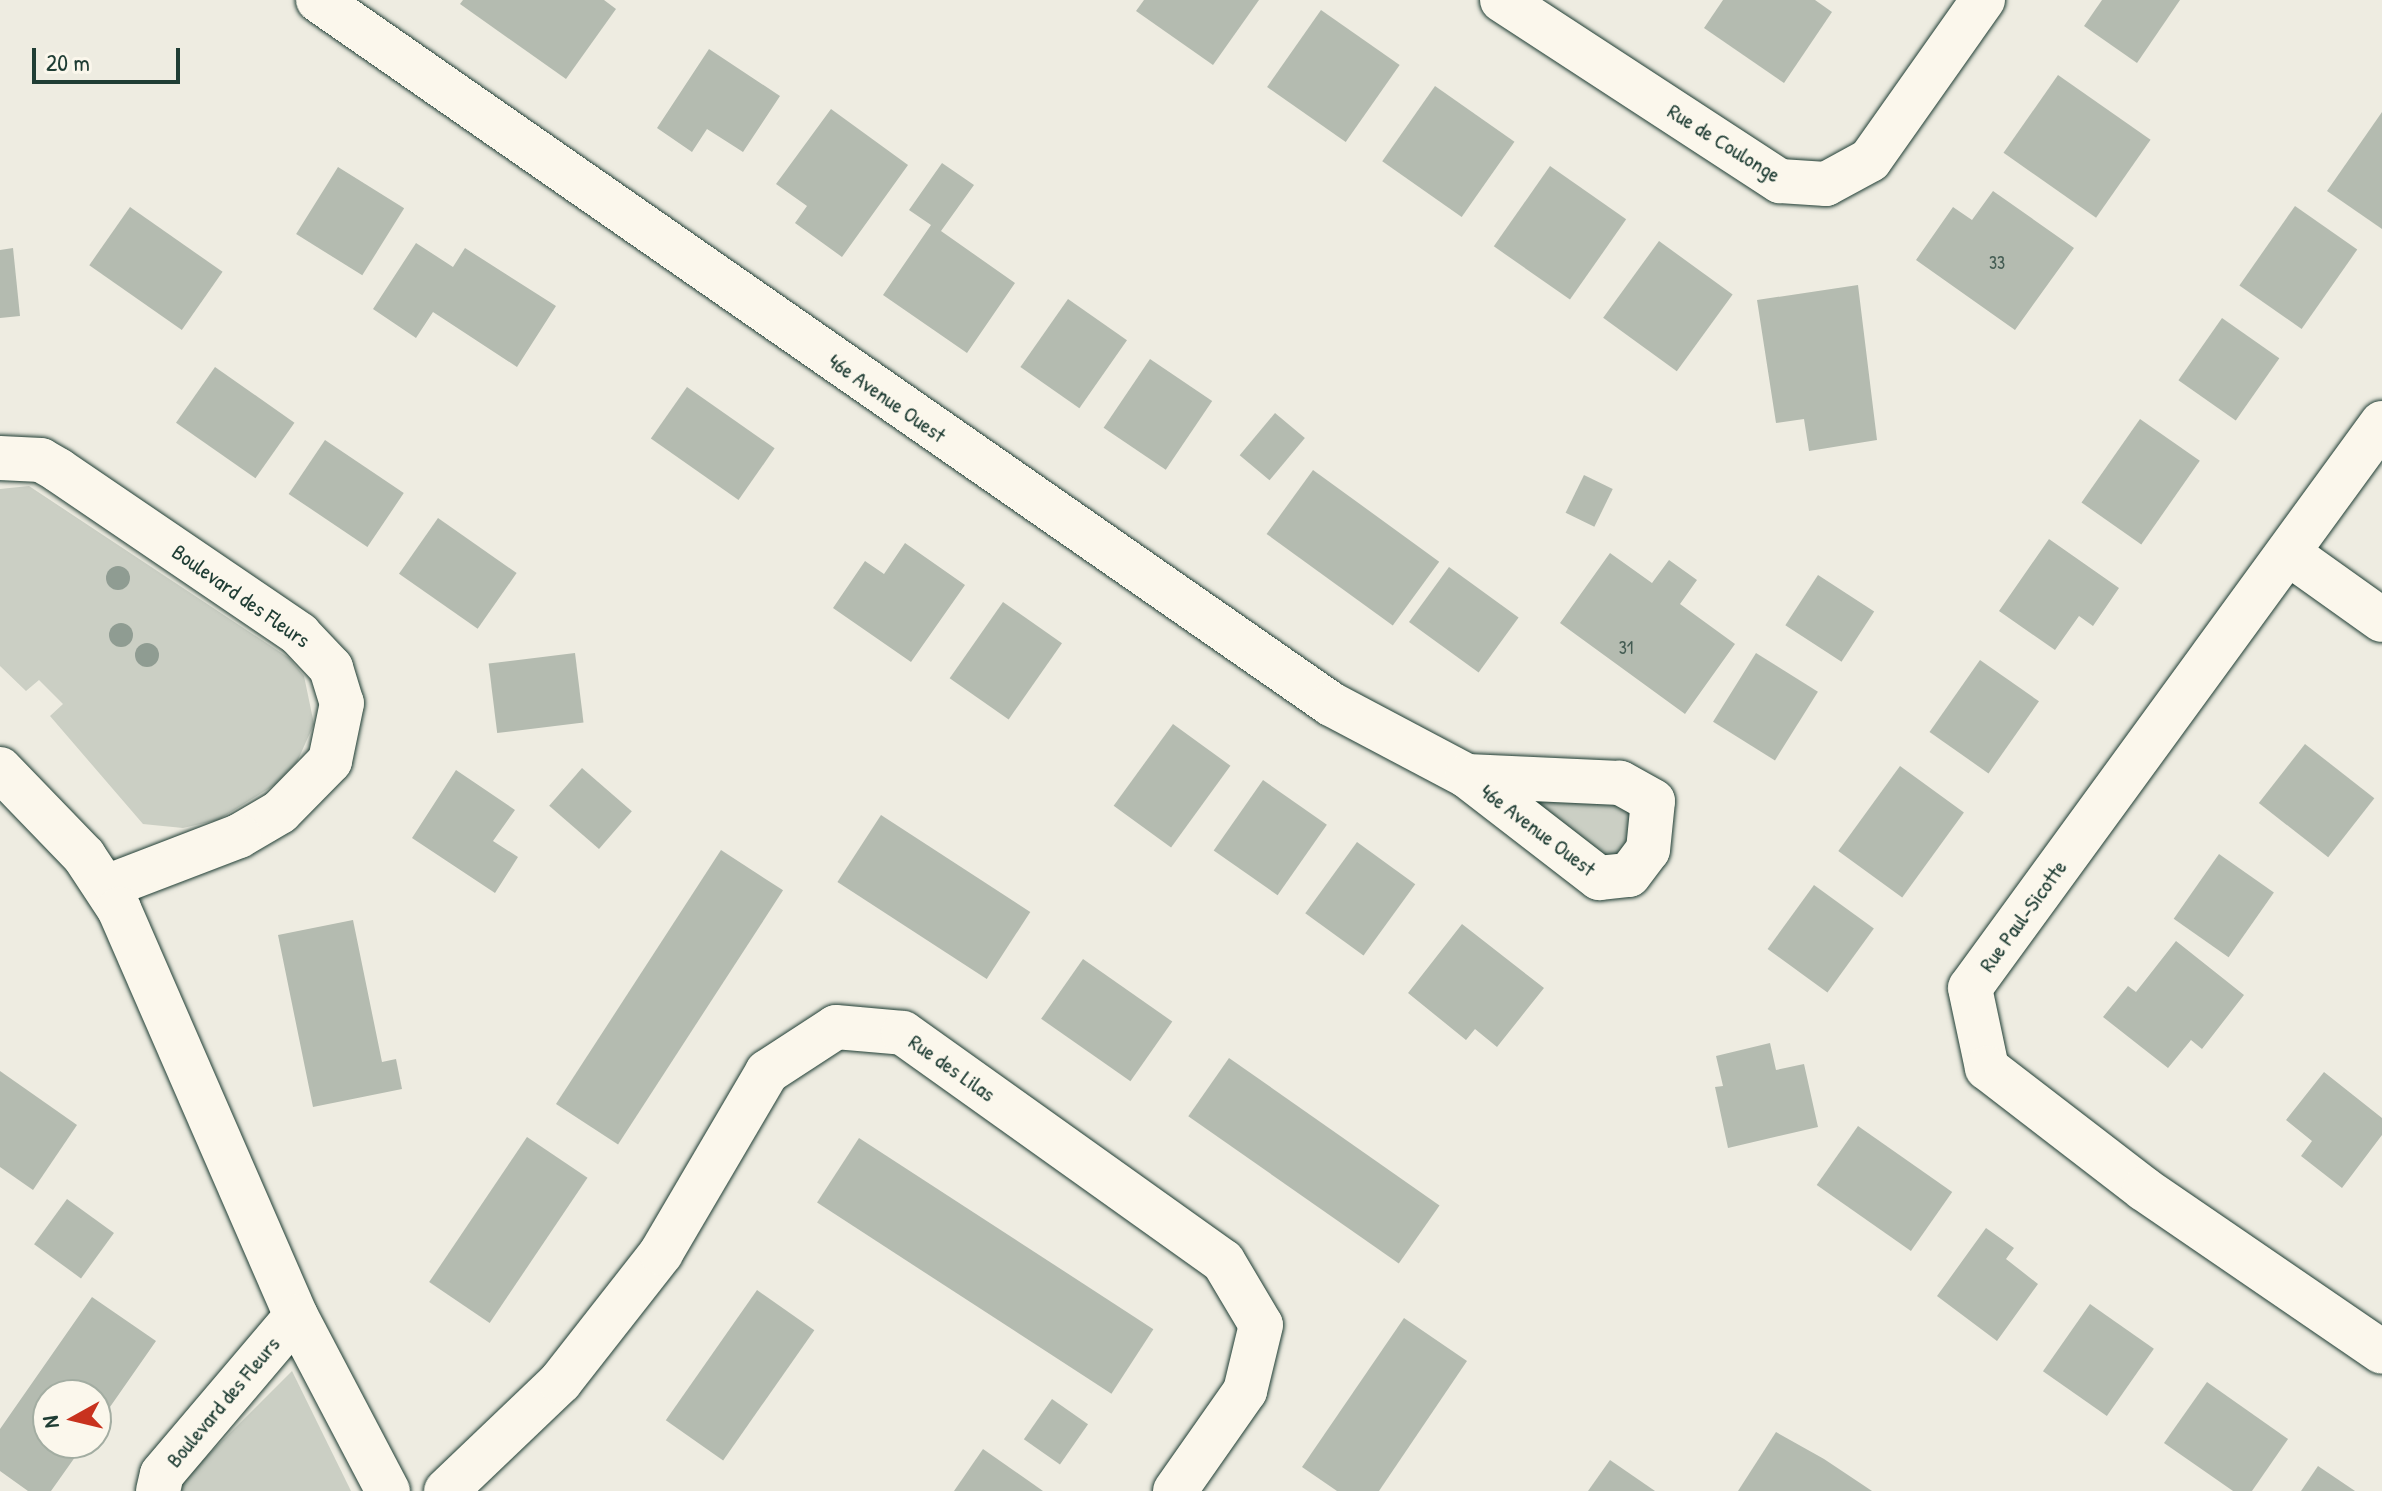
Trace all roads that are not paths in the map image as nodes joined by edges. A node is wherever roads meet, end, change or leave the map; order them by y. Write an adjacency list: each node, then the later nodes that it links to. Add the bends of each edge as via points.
1 (318, 0): 8 (street, 46e Avenue Ouest, via 1331,704)
2 (1502, 0): 3 (street, Rue de Coulonge, via 1780,181 1826,184 1870,160)
3 (1983, 0)
4 (2382, 423): 6 (street, Rue Paul-Sicotte)
5 (0, 458): 10 (street, Boulevard des Fleurs, via 50,465 299,634 331,668 342,703 330,761 280,812 239,836)
6 (2288, 553): 7 (street); 12 (street, Rue Paul-Sicotte, via 1970,988 1987,1068 2144,1189)
7 (2382, 620)
8 (1467, 776)
9 (3, 784): 10 (street, Boulevard des Fleurs, via 54,823)
10 (106, 887): 11 (street, Boulevard des Fleurs)
11 (296, 1316): 13 (street, Boulevard des Fleurs, via 162,1474); 14 (street, Boulevard des Fleurs)
12 (2382, 1352)
13 (158, 1491)
14 (388, 1491)
15 (446, 1491): 16 (street, Rue des Lilas, via 560,1382 661,1253 767,1072 836,1027 903,1033 1223,1261 1261,1325 1245,1391)
16 (1175, 1491)

